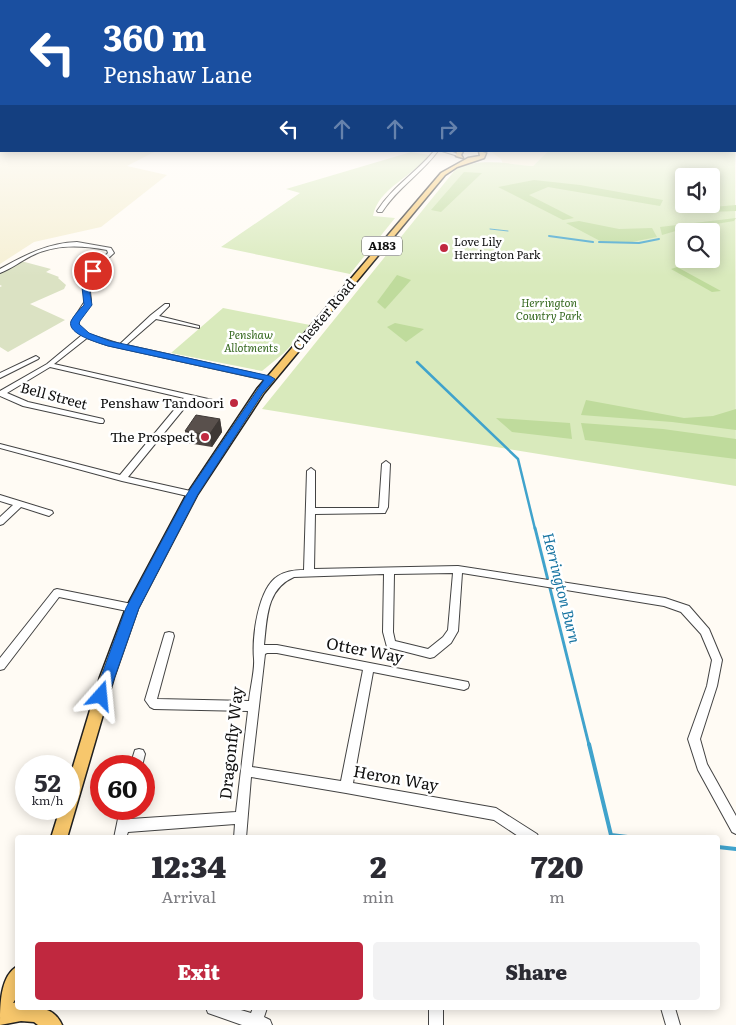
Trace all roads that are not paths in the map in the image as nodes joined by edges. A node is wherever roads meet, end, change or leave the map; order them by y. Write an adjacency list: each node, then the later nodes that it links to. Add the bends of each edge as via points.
1 (407, 180): 3 (street, via 390,195)
2 (438, 180): 13 (main road, Chester Road / A183)
3 (380, 211)
4 (0, 271): 8 (street, via 51,246 75,244 109,250 111,252 89,276 86,287 88,305 75,321 77,329)
5 (167, 305): 6 (street)
6 (153, 316): 7 (street); 9 (street)
7 (197, 327)
8 (86, 335): 9 (street); 11 (street)
9 (121, 346): 13 (street)
10 (36, 358): 12 (street)
11 (50, 365): 14 (street); 15 (street)
12 (0, 376)
13 (270, 379): 22 (main road, Chester Road / A183)
14 (3, 392): 17 (street, Bell Street, via 26,404)
15 (189, 397): 16 (street); 21 (street)
16 (214, 403)
17 (100, 421)
18 (0, 446): 21 (street)
19 (386, 464): 25 (street, via 382,511)
20 (311, 471): 25 (street)
21 (122, 478): 22 (street)
22 (192, 494): 31 (main road, Chester Road / A183)
23 (0, 498): 24 (street)
24 (18, 504): 26 (street); 27 (street)
25 (310, 511): 30 (street)
26 (49, 513)
27 (0, 522)
28 (458, 569): 29 (street); 29 (street, via 453,631 430,654 391,644 388,632); 43 (street, via 665,602 686,609 705,632 717,660 694,739 702,766)
29 (389, 572): 30 (street)
30 (309, 573): 33 (street, Dragonfly Way, via 301,572 278,580 266,595)
31 (132, 608): 34 (street, via 57,593); 38 (main road, Chester Road / A183)
32 (168, 636): 37 (street, via 151,700 154,704)
33 (259, 654): 35 (street, Otter Way, via 277,649); 37 (street, Dragonfly Way)
34 (0, 666)
35 (369, 667): 36 (street, Otter Way); 40 (street)
36 (464, 685)
37 (253, 706): 39 (street, Dragonfly Way)
38 (80, 767)
39 (246, 772): 40 (street, Heron Way); 41 (street, Dragonfly Way)
40 (346, 786): 47 (street, Heron Way, via 496,814)
41 (241, 818): 44 (street); 46 (street, Dragonfly Way)
42 (64, 820): 45 (main road, Chester Road / A183)
43 (736, 828)
44 (121, 832)
45 (60, 835)
46 (240, 835)
47 (528, 835)
48 (15, 980): 49 (main road)
49 (0, 1008)
50 (33, 1010): 54 (main road, via 14,1011); 56 (main road)
51 (222, 1010): 55 (street)
52 (436, 1010): 57 (street)
53 (669, 1010): 58 (street)
54 (0, 1017)
55 (260, 1018)
56 (52, 1025)
57 (436, 1025)
58 (674, 1025)

